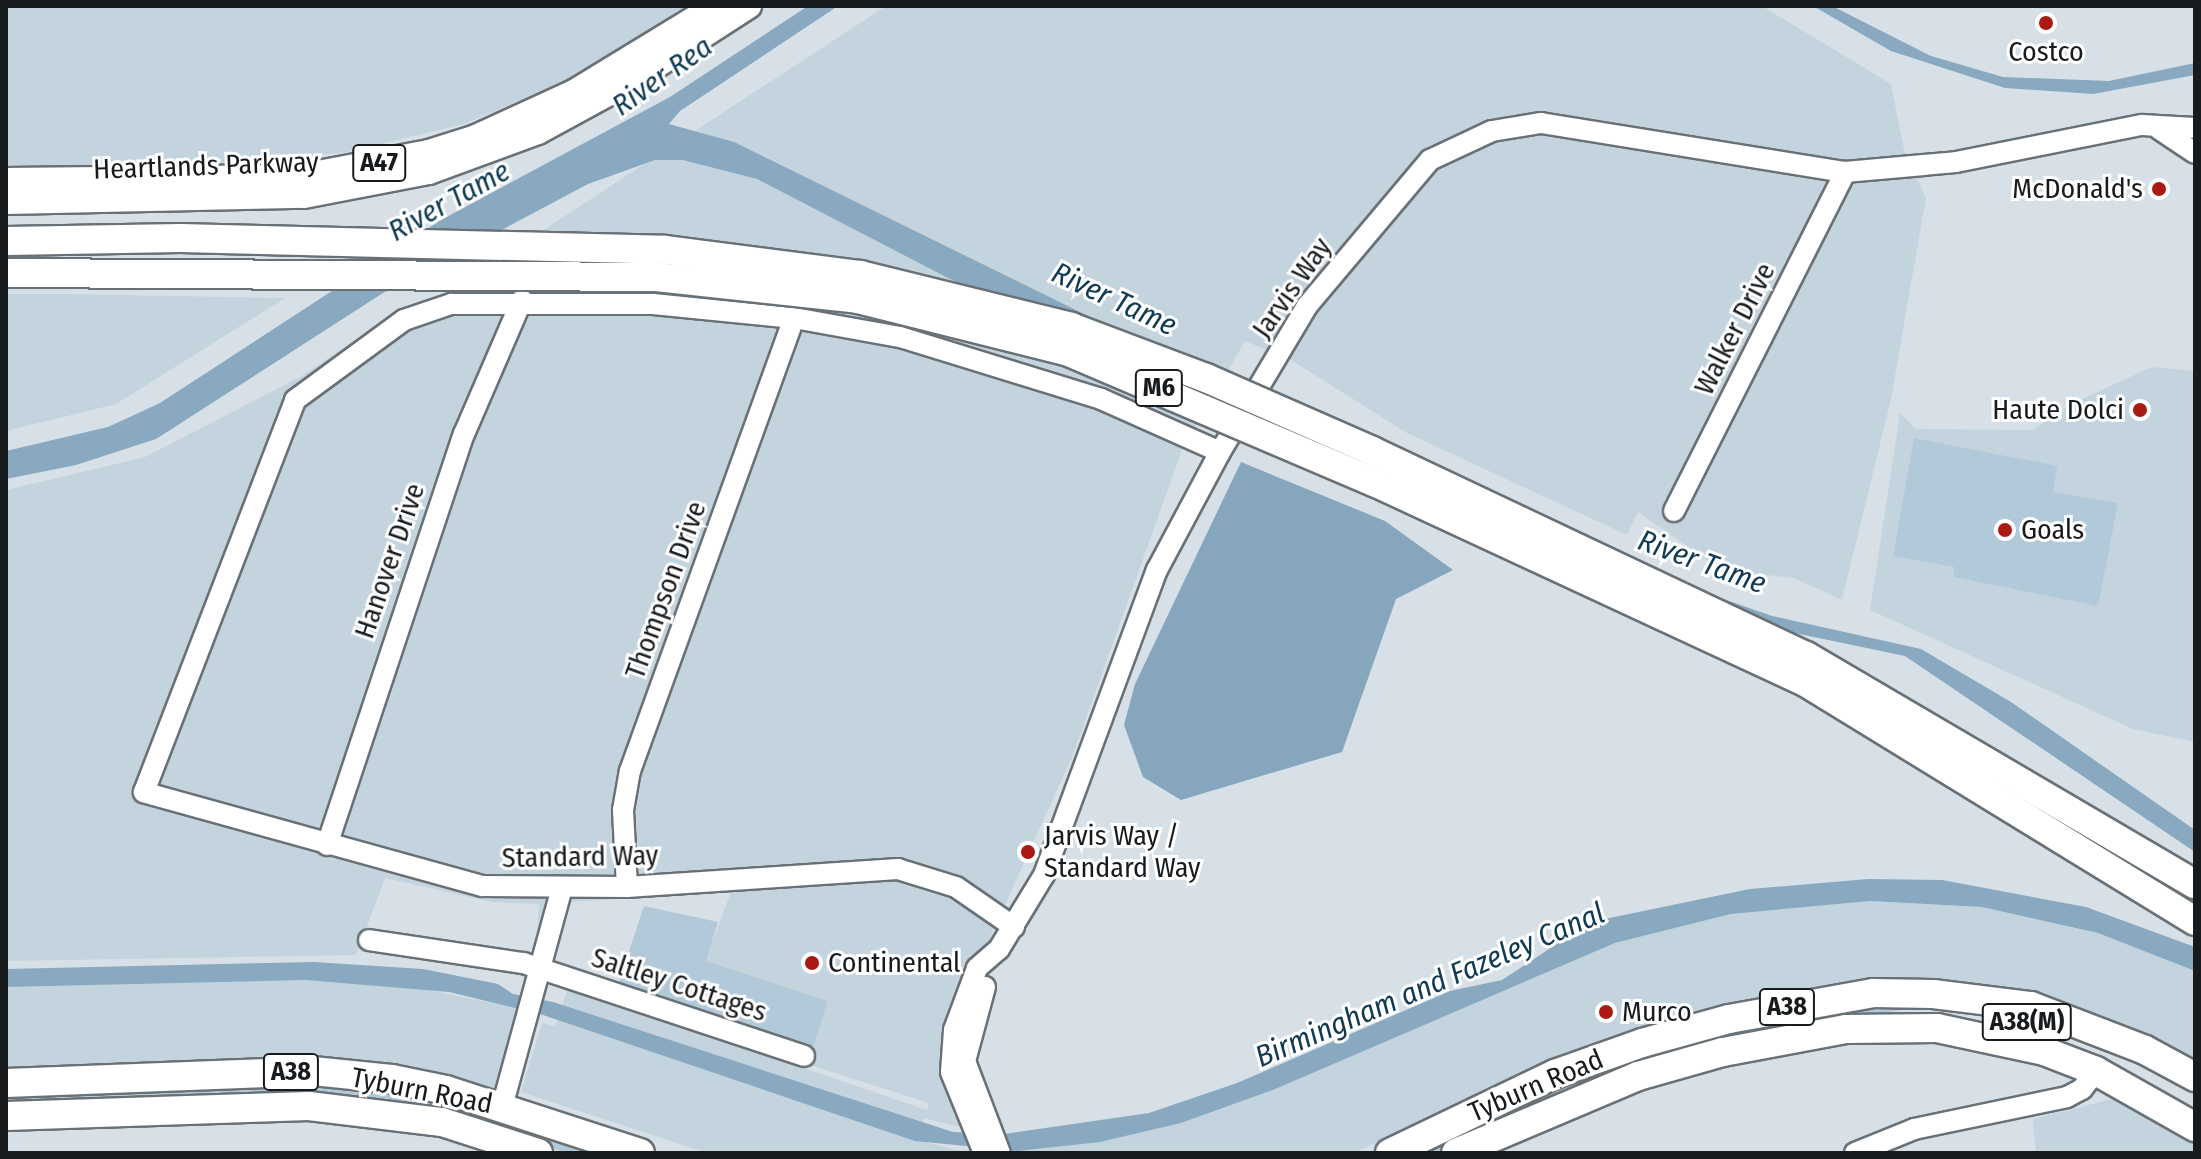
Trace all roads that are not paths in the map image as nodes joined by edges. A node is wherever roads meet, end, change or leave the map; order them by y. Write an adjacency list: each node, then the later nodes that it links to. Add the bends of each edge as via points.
1 (715, 6): 7 (main road, Heartlands Parkway / A47, via 574,92 476,137 429,152 297,177)
2 (749, 6): 8 (main road, Heartlands Parkway / A47, via 639,77 538,132 429,172 304,196)
3 (2195, 128): 4 (street, Jarvis Way)
4 (2159, 129): 5 (street); 6 (street, Jarvis Way, via 2142,125 1956,162)
5 (2195, 153)
6 (1845, 172): 13 (street, Jarvis Way, via 1541,123 1492,131 1430,160 1307,306); 14 (street, Walker Drive)
7 (6, 180)
8 (6, 202)
9 (6, 241): 16 (highway, M6, bridge, via 180,238 665,250 860,275 1071,327 1206,378 1372,451 1806,656)
10 (6, 273): 19 (highway, M6, bridge, via 656,277 858,299 1069,352 1347,470 1805,682)
11 (522, 300): 12 (street, via 653,304); 15 (street, Hanover Drive, via 464,434); 15 (street, Standard Way, via 451,304 404,320 295,400 144,792)
12 (794, 318): 13 (street, via 900,337 1044,381 1101,399); 17 (street, Thompson Drive, via 630,771 623,810)
13 (1220, 452): 20 (street, Jarvis Way, via 1157,570 1044,875)
14 (1674, 511)
15 (327, 845): 18 (street, Standard Way, via 482,886)
16 (2195, 884)
17 (627, 887): 18 (street, Standard Way); 20 (street, Standard Way, via 898,869 956,887)
18 (562, 888): 22 (street)
19 (2195, 921)
20 (1014, 927): 31 (street, Jarvis Way, via 999,949 974,1017 965,1061)
21 (369, 940): 22 (street, Saltley Cottages)
22 (535, 977): 24 (street, Saltley Cottages); 29 (street)
23 (1846, 1029): 25 (highway, Tyburn Road / A38, via 1937,1028 2044,1051); 28 (highway, A38(M), via 1924,1012 2008,1017 2125,1055); 39 (highway, Tyburn Road / A38, via 1723,1052 1638,1076)
24 (804, 1056)
25 (2096, 1071): 32 (highway, Tyburn Road / A38); 40 (street, via 2082,1089 2067,1097 1914,1129)
26 (2195, 1077): 38 (highway, Tyburn Road / A38, via 2145,1050 2031,1006 1873,993 1729,1019 1642,1043 1555,1074)
27 (6, 1083): 29 (highway, Tyburn Road / A38, via 313,1071 419,1084)
28 (2195, 1095)
29 (502, 1107): 35 (highway, Tyburn Road / A38)
30 (6, 1116): 33 (highway, Tyburn Road / A38, via 309,1106 391,1112)
31 (975, 1117): 36 (street, Jarvis Way); 37 (street, Jarvis Way)
32 (2195, 1127)
33 (484, 1145): 34 (highway, Tyburn Road / A38)
34 (538, 1153)
35 (640, 1153)
36 (984, 1153)
37 (1000, 1153)
38 (1390, 1153)
39 (1456, 1153)
40 (1855, 1153)

